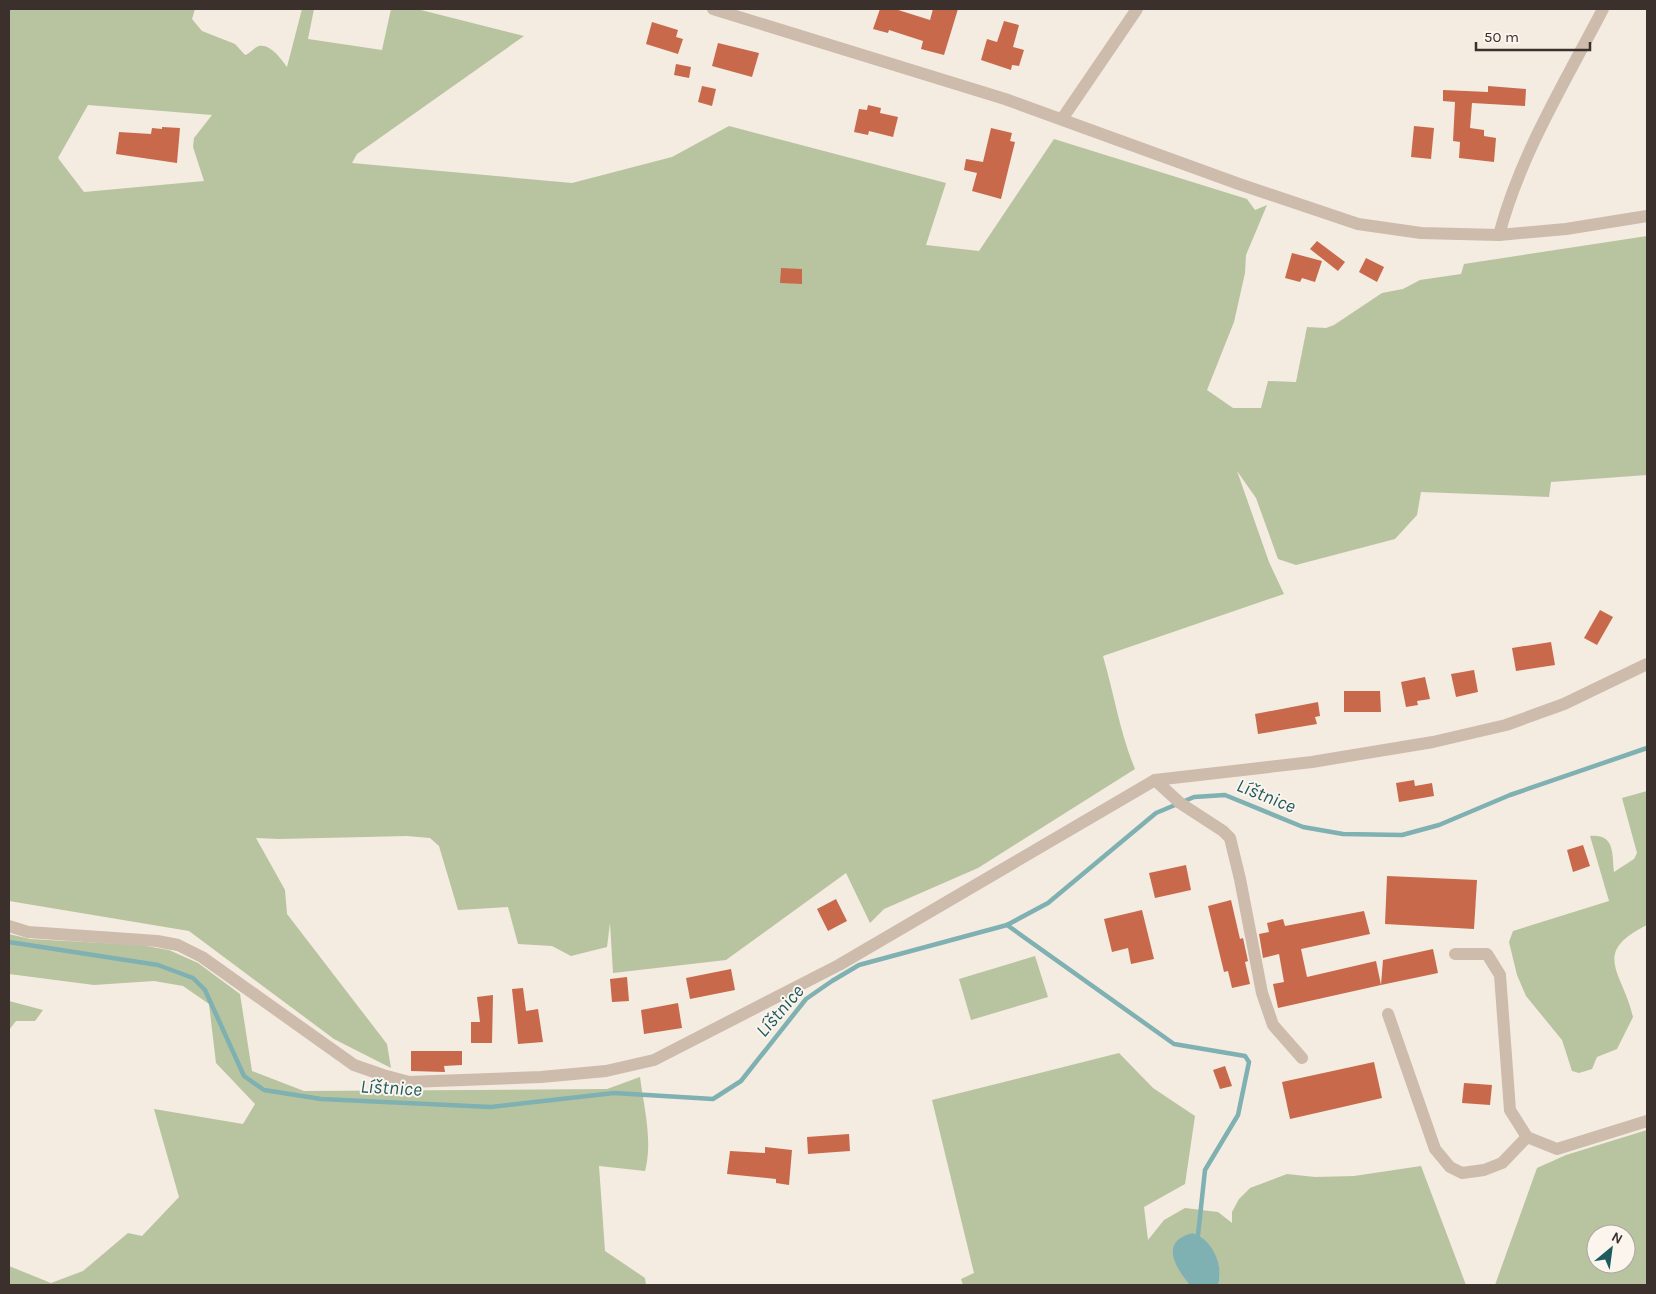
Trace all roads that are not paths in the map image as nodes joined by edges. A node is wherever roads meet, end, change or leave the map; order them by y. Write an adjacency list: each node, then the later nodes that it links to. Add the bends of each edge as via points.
1 (713, 9): 4 (street)
2 (1137, 9): 4 (street)
3 (1603, 9): 6 (street, via 1531,148 1507,204)
4 (1062, 119): 6 (street, via 1358,224 1420,233)
5 (1647, 216): 6 (street, via 1566,230)
6 (1499, 235)
7 (1647, 664): 8 (street, via 1564,704 1506,725 1433,742 1312,762)
8 (1155, 780): 9 (street, via 839,965 654,1060 606,1071 409,1082 354,1064 202,957 178,945 28,932); 12 (street, via 1180,803 1230,838 1262,993 1273,1025)
9 (9, 926)
10 (1455, 954): 14 (street, via 1487,954 1500,975 1510,1110)
11 (1388, 1014): 14 (street, via 1434,1149 1450,1167 1462,1173 1502,1163)
12 (1302, 1058)
13 (1647, 1121): 14 (street, via 1557,1149)
14 (1527, 1136)

